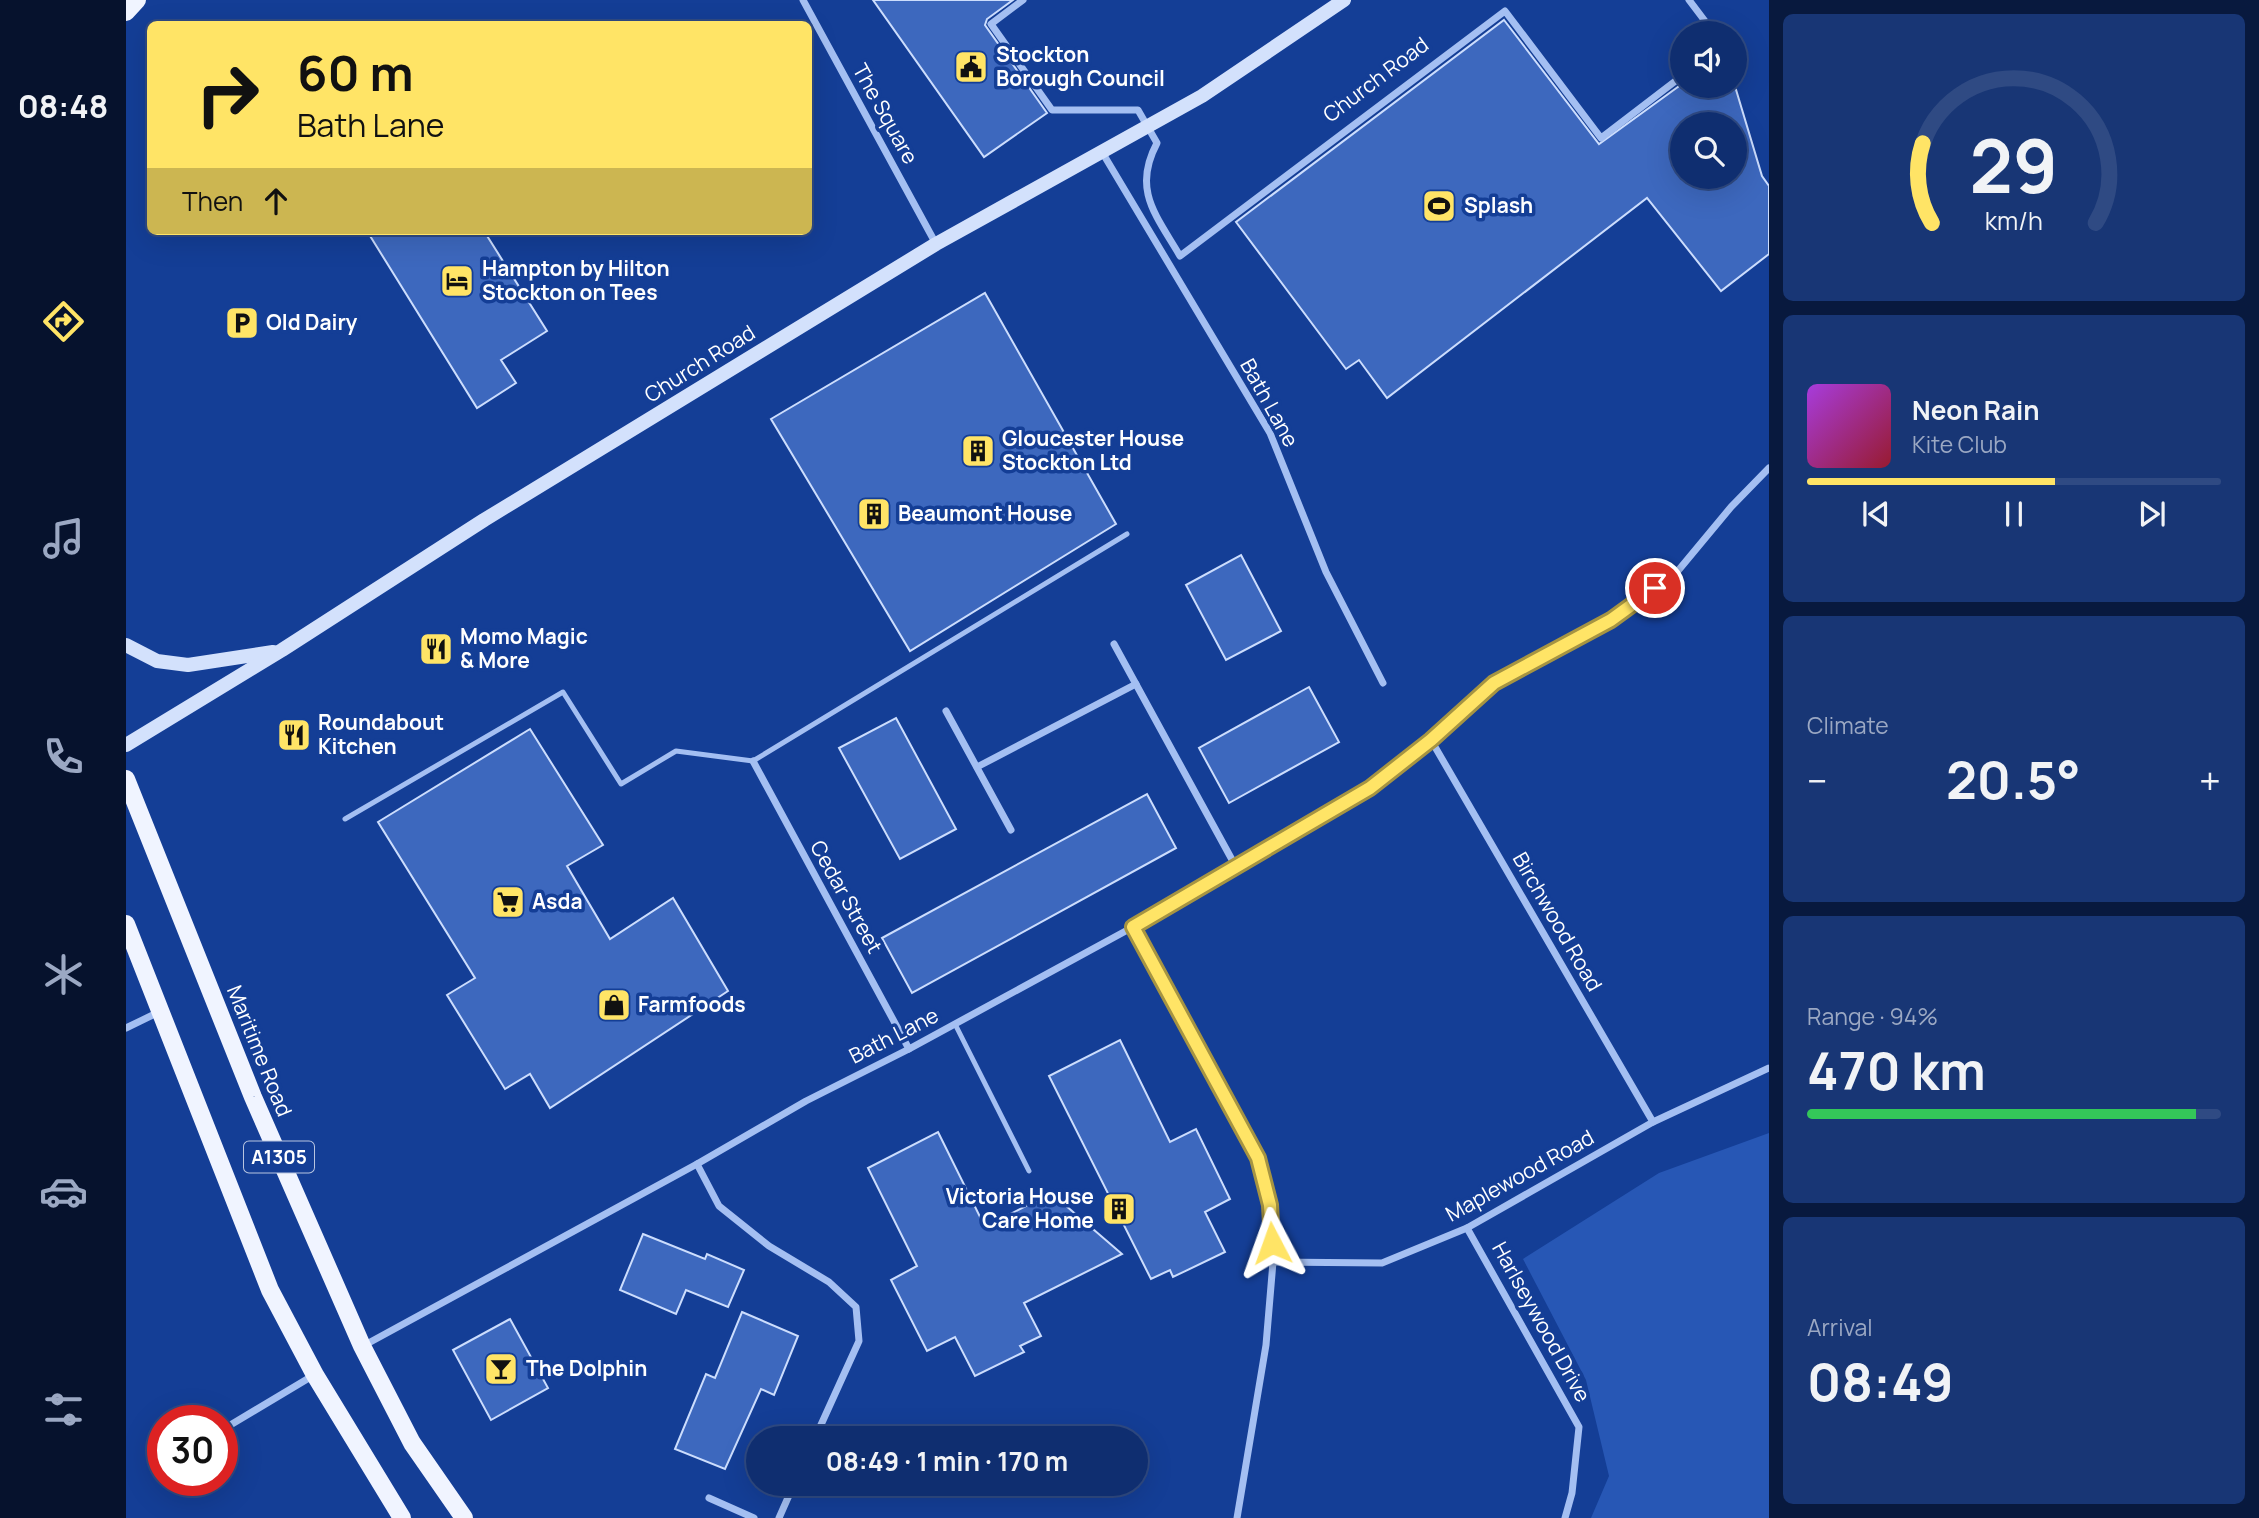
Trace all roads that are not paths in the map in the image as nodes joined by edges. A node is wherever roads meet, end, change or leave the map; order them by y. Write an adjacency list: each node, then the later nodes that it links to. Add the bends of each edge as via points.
1 (136, 0): 6 (main road)
2 (803, 0): 11 (street, The Square)
3 (1023, 0): 9 (street, via 991,24 1052,110 1138,110)
4 (1344, 0): 9 (street, Church Road)
5 (1689, 0): 7 (street)
6 (126, 12)
7 (1705, 21)
8 (1670, 85): 9 (street, Church Road, via 1601,138 1505,11 1180,256 1146,192 1145,172 1157,143)
9 (1148, 127): 10 (street, Church Road)
10 (1102, 151): 11 (street, Church Road); 17 (street, Bath Lane, via 1270,433 1326,572)
11 (936, 244): 16 (street, Church Road, via 484,520)
12 (1769, 468): 20 (street, Bath Lane, via 1677,572 1611,620 1494,683)
13 (1127, 534): 22 (lane)
14 (1114, 644): 18 (street)
15 (126, 645): 16 (street, Church Road, via 157,661 188,665)
16 (282, 650): 21 (street, Church Road)
17 (1383, 683)
18 (1136, 684): 23 (street); 27 (street)
19 (946, 711): 23 (street)
20 (1431, 740): 27 (street, Bath Lane, via 1370,788); 35 (street, Birchwood Road)
21 (126, 745)
22 (752, 761): 25 (lane, via 676,751 621,784 563,692); 33 (street, Cedar Street)
23 (977, 767): 26 (street)
24 (126, 779): 40 (main road, Maritime Road / A1305, via 253,1097)
25 (345, 819)
26 (1011, 830)
27 (1236, 867): 29 (street, Bath Lane)
28 (126, 924): 30 (main road, A1305)
29 (1133, 927): 31 (street, Bath Lane); 39 (street, via 1258,1158 1270,1205)
30 (161, 1011): 32 (street); 41 (main road, A1305, via 270,1290)
31 (955, 1024): 33 (street, Bath Lane); 37 (lane)
32 (126, 1028)
33 (909, 1049): 36 (street, Bath Lane)
34 (1769, 1068): 35 (street, Maplewood Road)
35 (1653, 1122): 38 (street, Maplewood Road)
36 (697, 1164): 40 (street, Bath Lane); 43 (street, via 719,1206 769,1246 829,1282 856,1307 859,1341)
37 (1029, 1171)
38 (1467, 1228): 39 (street, Maplewood Road, via 1382,1263); 51 (street, Harlseywood Drive, via 1579,1427)
39 (1273, 1262): 50 (street, via 1266,1345)
40 (362, 1346): 47 (main road, Maritime Road / A1305, via 412,1443)
41 (315, 1375): 42 (street); 46 (main road, A1305)
42 (238, 1421)
43 (820, 1426)
44 (789, 1496): 49 (street)
45 (709, 1497): 48 (street)
46 (402, 1518)
47 (464, 1518)
48 (754, 1518)
49 (779, 1518)
50 (1237, 1518)
51 (1565, 1518)

